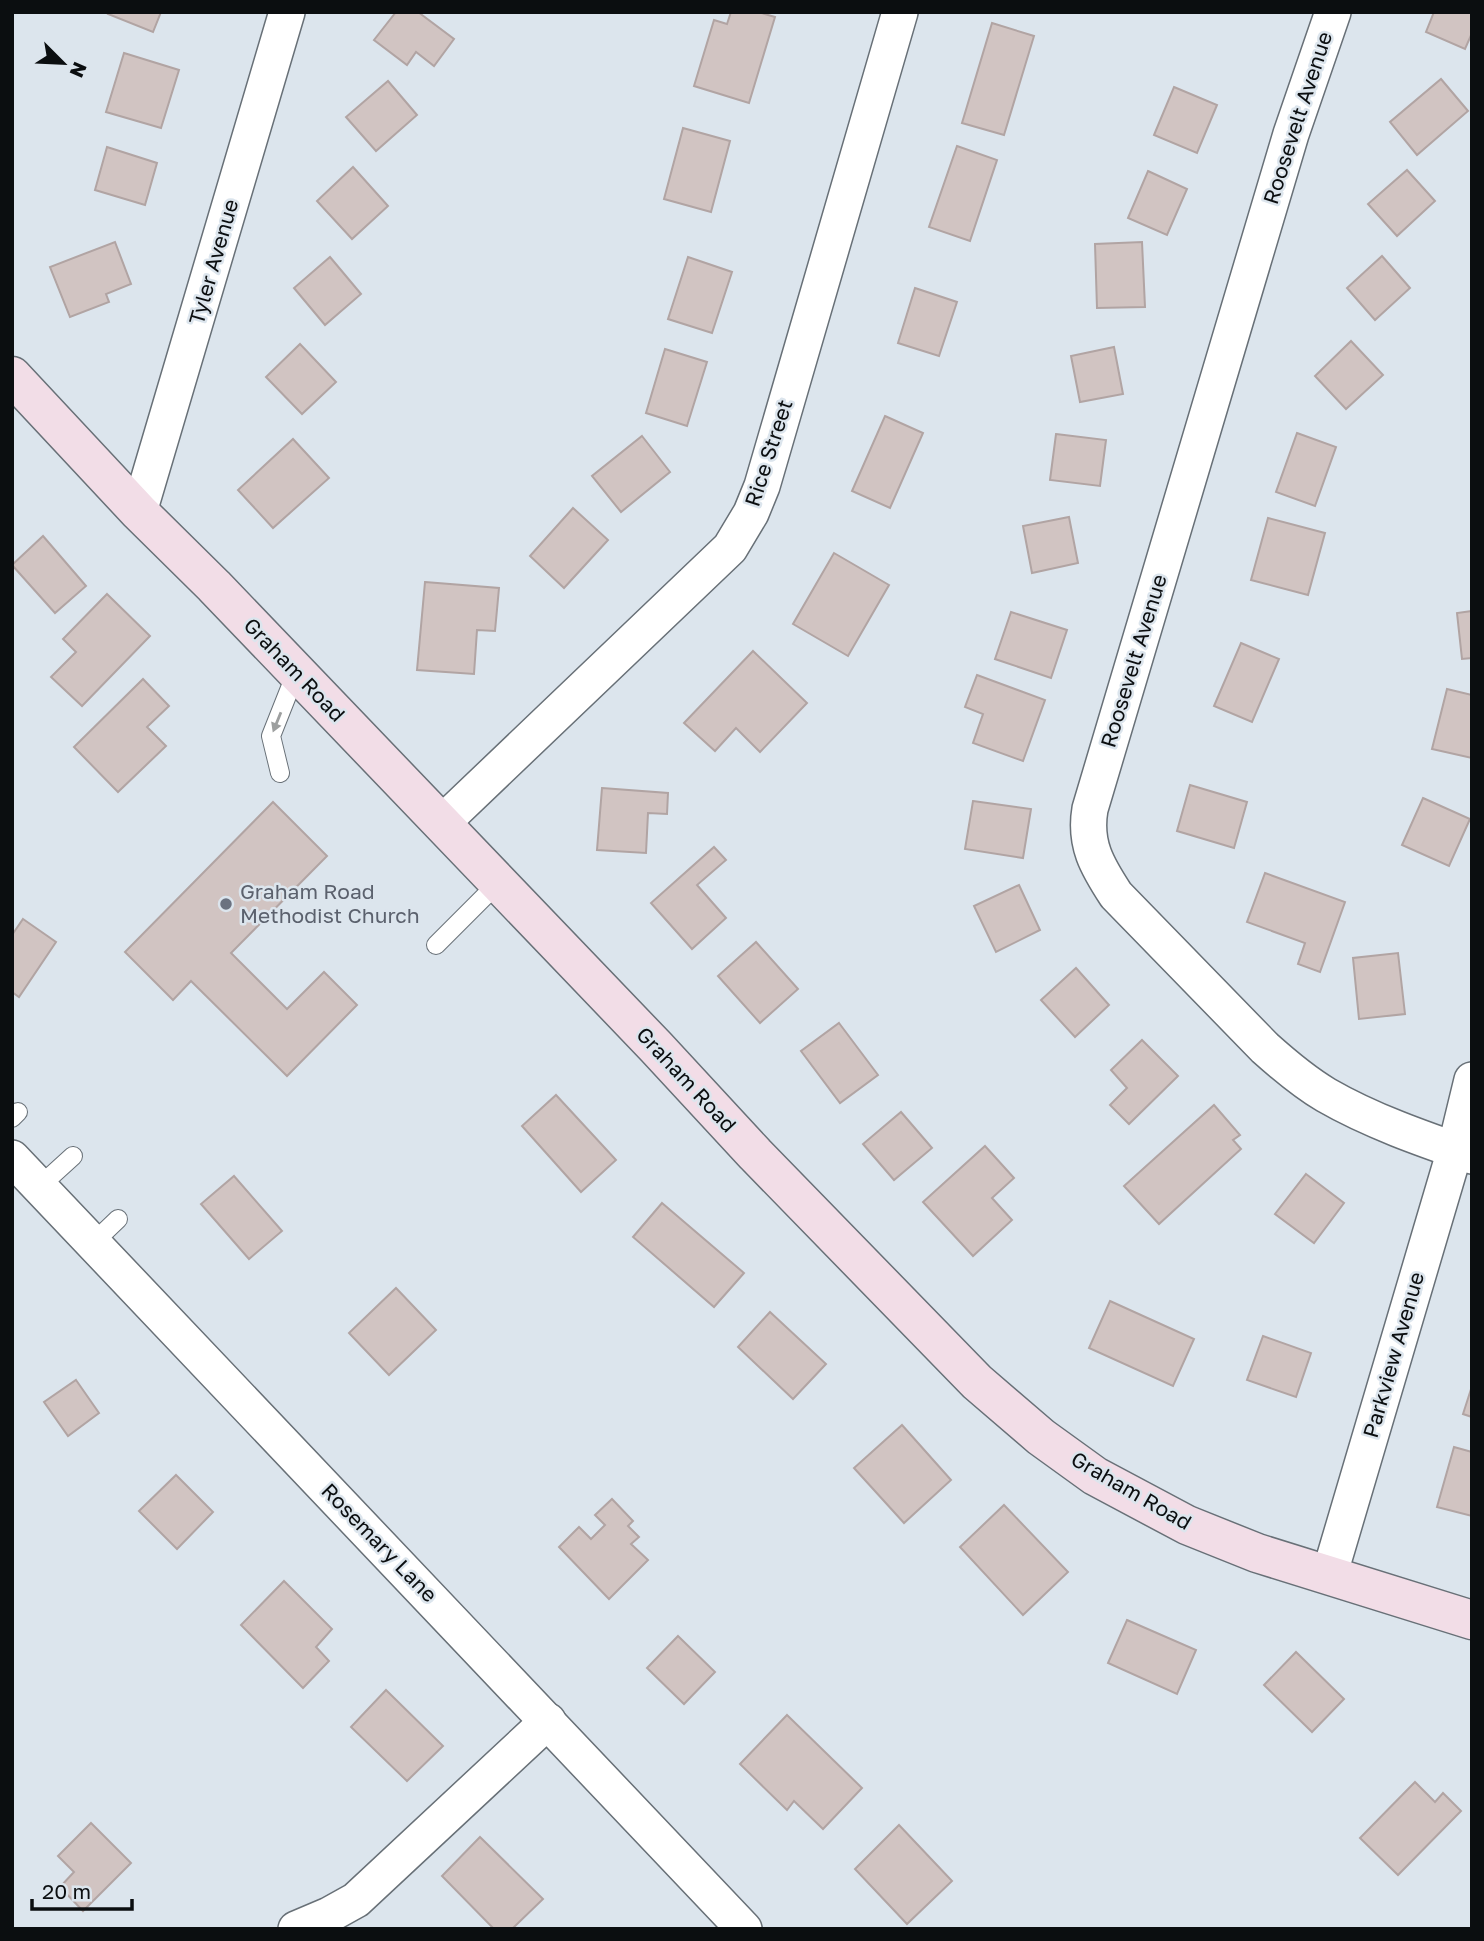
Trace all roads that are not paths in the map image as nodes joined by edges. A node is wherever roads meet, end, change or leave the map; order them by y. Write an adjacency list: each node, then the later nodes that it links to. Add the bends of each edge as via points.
1 (288, 12): 5 (street, Tyler Avenue)
2 (900, 12): 8 (street, Rice Street, via 751,513 730,548)
3 (1334, 12): 12 (street, Roosevelt Avenue, via 1291,134 1094,795 1089,843 1100,872 1116,895 1292,1071 1356,1110)
4 (12, 376): 5 (street, Graham Road)
5 (139, 512): 6 (street, Graham Road)
6 (296, 673): 7 (lane, one-way to 7, via 271,736); 8 (street, Graham Road)
7 (280, 773)
8 (441, 824): 9 (street, Graham Road)
9 (498, 883): 10 (lane); 18 (street, Graham Road, via 977,1382 1041,1437 1095,1476 1187,1525)
10 (436, 945)
11 (1472, 1080): 12 (street, Parkview Avenue)
12 (1463, 1153): 18 (street, Parkview Avenue)
13 (73, 1156): 15 (lane)
14 (12, 1158): 15 (street, Rosemary Lane)
15 (40, 1186): 17 (street, Rosemary Lane)
16 (118, 1219): 17 (lane)
17 (93, 1243): 20 (street, Rosemary Lane)
18 (1329, 1576): 19 (street, Graham Road)
19 (1472, 1620)
20 (548, 1721): 21 (street, via 356,1899); 22 (street, Rosemary Lane)
21 (296, 1929)
22 (744, 1929)

